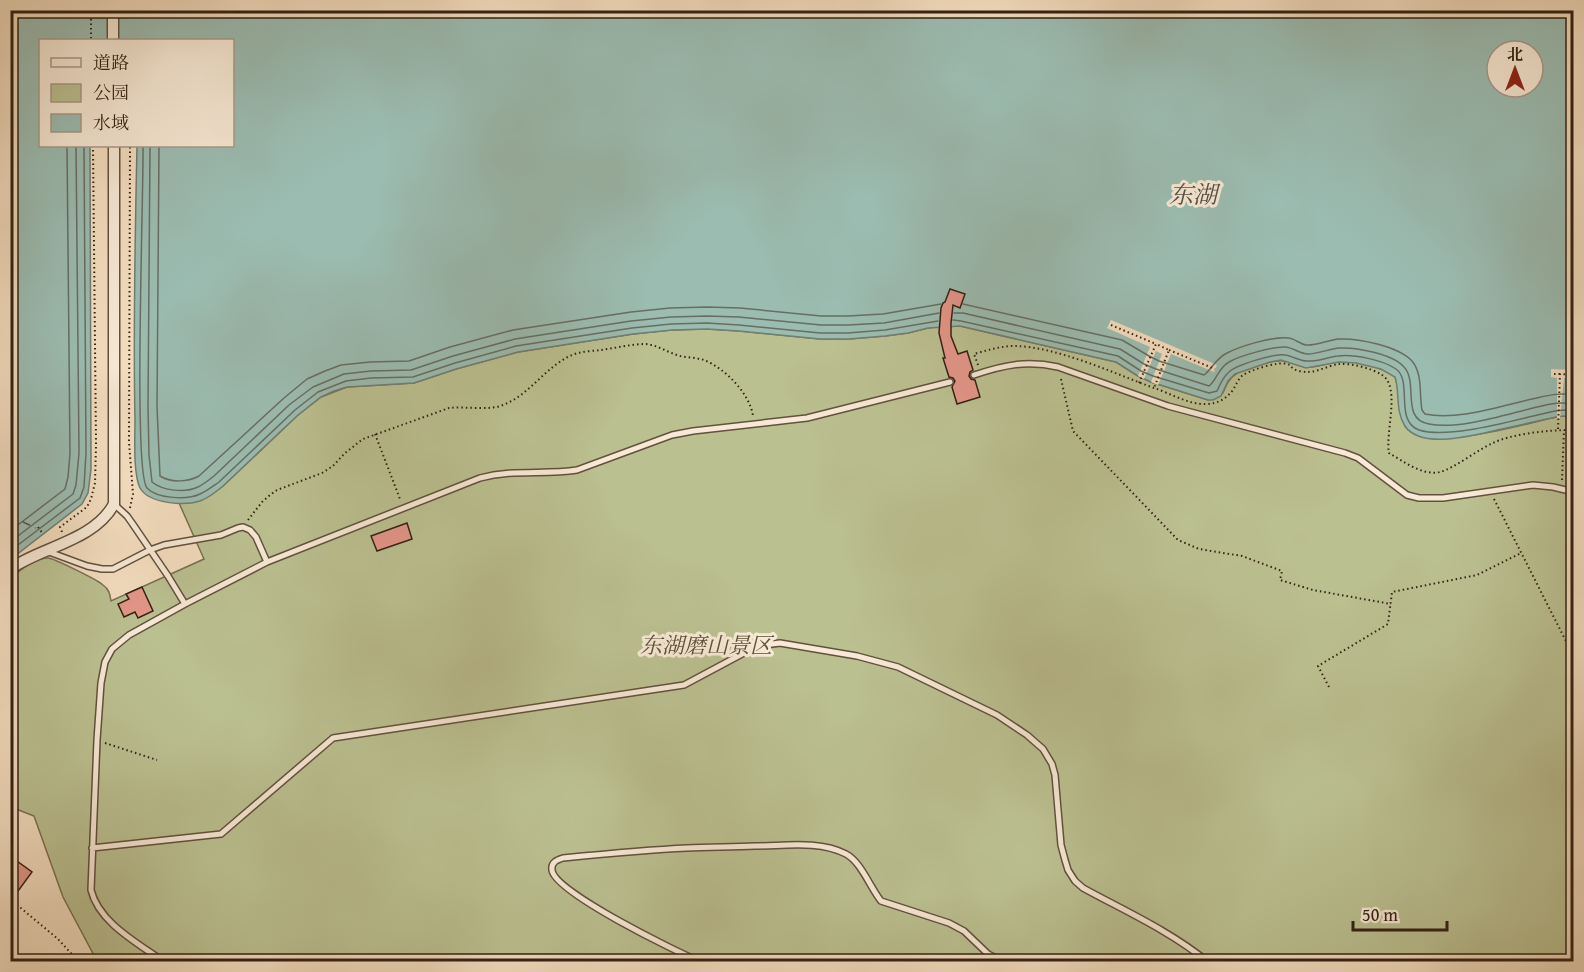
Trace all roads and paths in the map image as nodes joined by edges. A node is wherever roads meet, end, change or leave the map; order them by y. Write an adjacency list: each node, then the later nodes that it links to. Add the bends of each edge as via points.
1 (91, 10): 3 (path)
2 (113, 10): 4 (street)
3 (91, 39)
4 (113, 39)
5 (93, 147): 33 (path, via 95,483 87,507 60,527)
6 (114, 147): 27 (street)
7 (130, 147): 29 (path, via 129,442 133,494)
8 (1111, 325): 9 (path)
9 (1156, 344): 10 (path); 18 (path)
10 (1169, 350): 12 (path); 19 (path)
11 (1058, 367): 13 (lane, via 1025,363); 25 (lane, via 1168,406 1345,453 1358,458 1407,495 1443,498); 40 (path, via 1073,431 1178,540 1199,549 1242,556 1282,571 1280,580 1313,590)
12 (1215, 369)
13 (977, 374): 18 (path, via 974,354 1023,346)
14 (1554, 374): 15 (path)
15 (1560, 374): 16 (path); 21 (path)
16 (1573, 375): 22 (path, via 1570,430)
17 (950, 382): 20 (lane, via 807,418)
18 (1139, 383): 19 (path)
19 (1154, 388): 21 (path, via 1207,405 1225,398 1244,375 1270,364 1287,364 1310,372 1339,364 1371,370 1389,381 1392,393 1389,453 1429,472 1440,472 1493,442)
20 (754, 424): 23 (path, via 743,392 716,367 644,344 572,356 502,406 449,408); 28 (lane, via 672,435 577,470 495,474)
21 (1558, 429): 22 (path)
22 (1564, 430): 24 (path)
23 (375, 434): 28 (path); 31 (path, via 354,445 322,473 277,490)
24 (1562, 489): 25 (lane, via 1533,485); 26 (lane)
25 (1490, 492): 36 (path)
26 (1574, 492)
27 (114, 504): 29 (lane); 33 (street, via 101,521)
28 (404, 509): 37 (lane)
29 (127, 516): 34 (lane)
30 (38, 527): 32 (path)
31 (243, 527): 34 (lane); 37 (lane, via 256,537)
32 (43, 534)
33 (68, 542): 35 (street)
34 (150, 550): 35 (lane, via 107,570); 39 (lane)
35 (47, 551): 38 (street)
36 (1521, 553): 40 (path, via 1477,575 1392,592); 41 (path)
37 (267, 562): 39 (lane)
38 (10, 569)
39 (185, 604): 43 (lane, via 138,629 112,649 103,669)
40 (1391, 604): 42 (path, via 1388,624 1318,666)
41 (1574, 657)
42 (1329, 687)
43 (97, 740): 44 (path); 45 (lane)
44 (157, 760)
45 (92, 848): 48 (lane, via 91,890 98,909); 51 (lane, via 222,834 333,738 684,686 757,646 780,643 898,667 997,715 1027,735 1047,755 1055,775 1061,845 1075,881 1170,934)
46 (10, 899): 47 (path, via 68,947)
47 (79, 962)
48 (164, 962)
49 (701, 962): 50 (lane, via 580,898 554,876 552,864 563,858 687,848 824,847 849,855 881,901 949,923)
50 (1004, 962)
51 (1208, 962)

